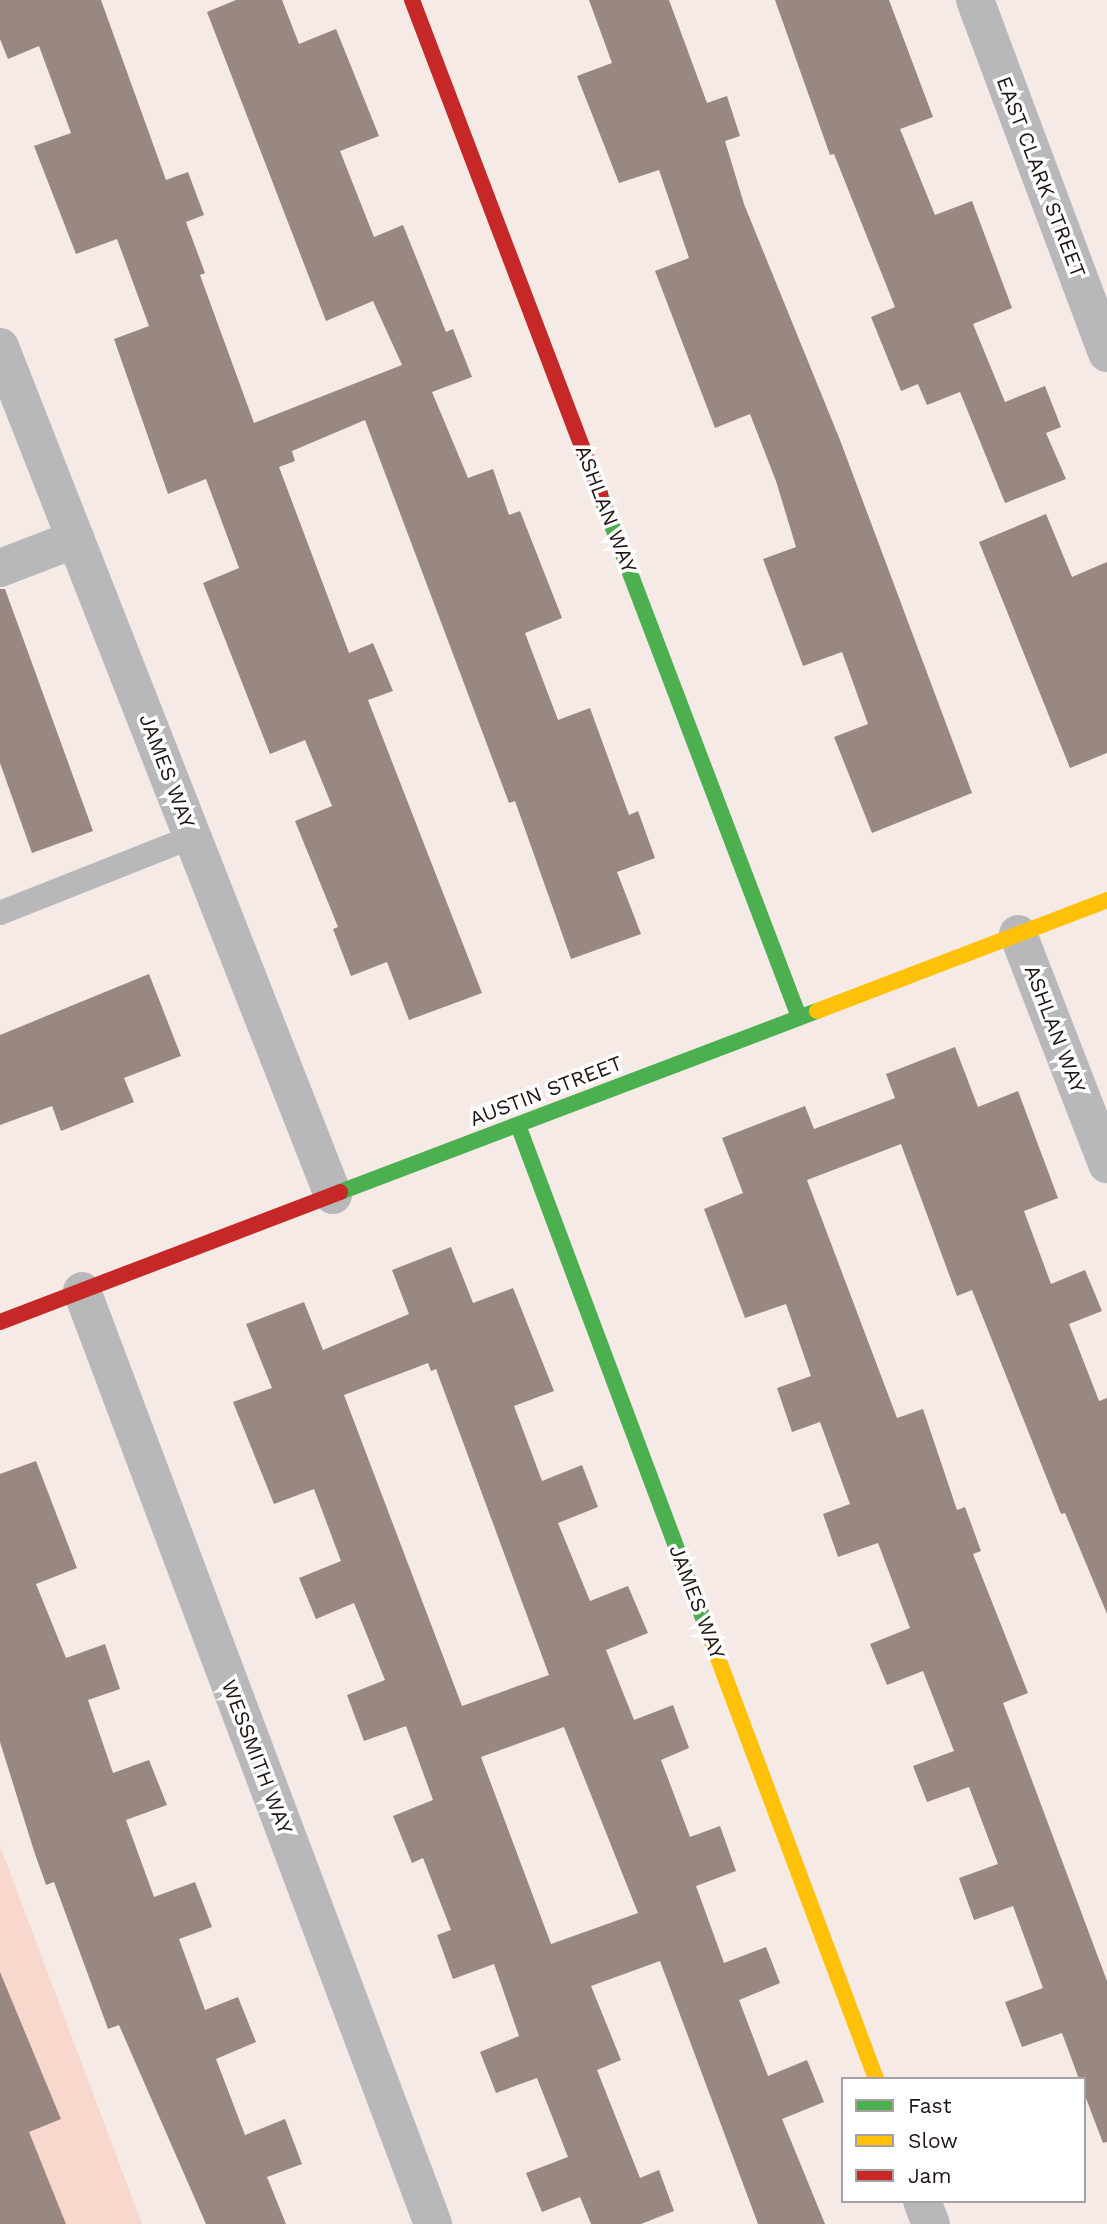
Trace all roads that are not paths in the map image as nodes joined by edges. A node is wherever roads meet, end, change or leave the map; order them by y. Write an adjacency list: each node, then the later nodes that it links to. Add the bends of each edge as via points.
1 (412, 0): 11 (street, ASHLAN WAY)
2 (975, 0): 4 (street, EAST CLARK STREET)
3 (0, 347): 5 (street, JAMES WAY)
4 (1107, 353)
5 (76, 539): 6 (street); 7 (street, JAMES WAY)
6 (0, 568)
7 (192, 836): 9 (lane); 14 (street, JAMES WAY)
8 (1107, 900): 10 (street, AUSTIN STREET)
9 (0, 913)
10 (1018, 934): 11 (street, AUSTIN STREET); 13 (street, ASHLAN WAY)
11 (799, 1017): 12 (street, AUSTIN STREET)
12 (518, 1125): 14 (street, AUSTIN STREET); 17 (street, JAMES WAY)
13 (1107, 1164)
14 (333, 1195): 15 (street, AUSTIN STREET)
15 (82, 1291): 16 (street, AUSTIN STREET); 19 (street, WESSMITH WAY)
16 (0, 1322)
17 (875, 2077)
18 (923, 2203): 20 (street)
19 (433, 2224)
20 (931, 2224)

